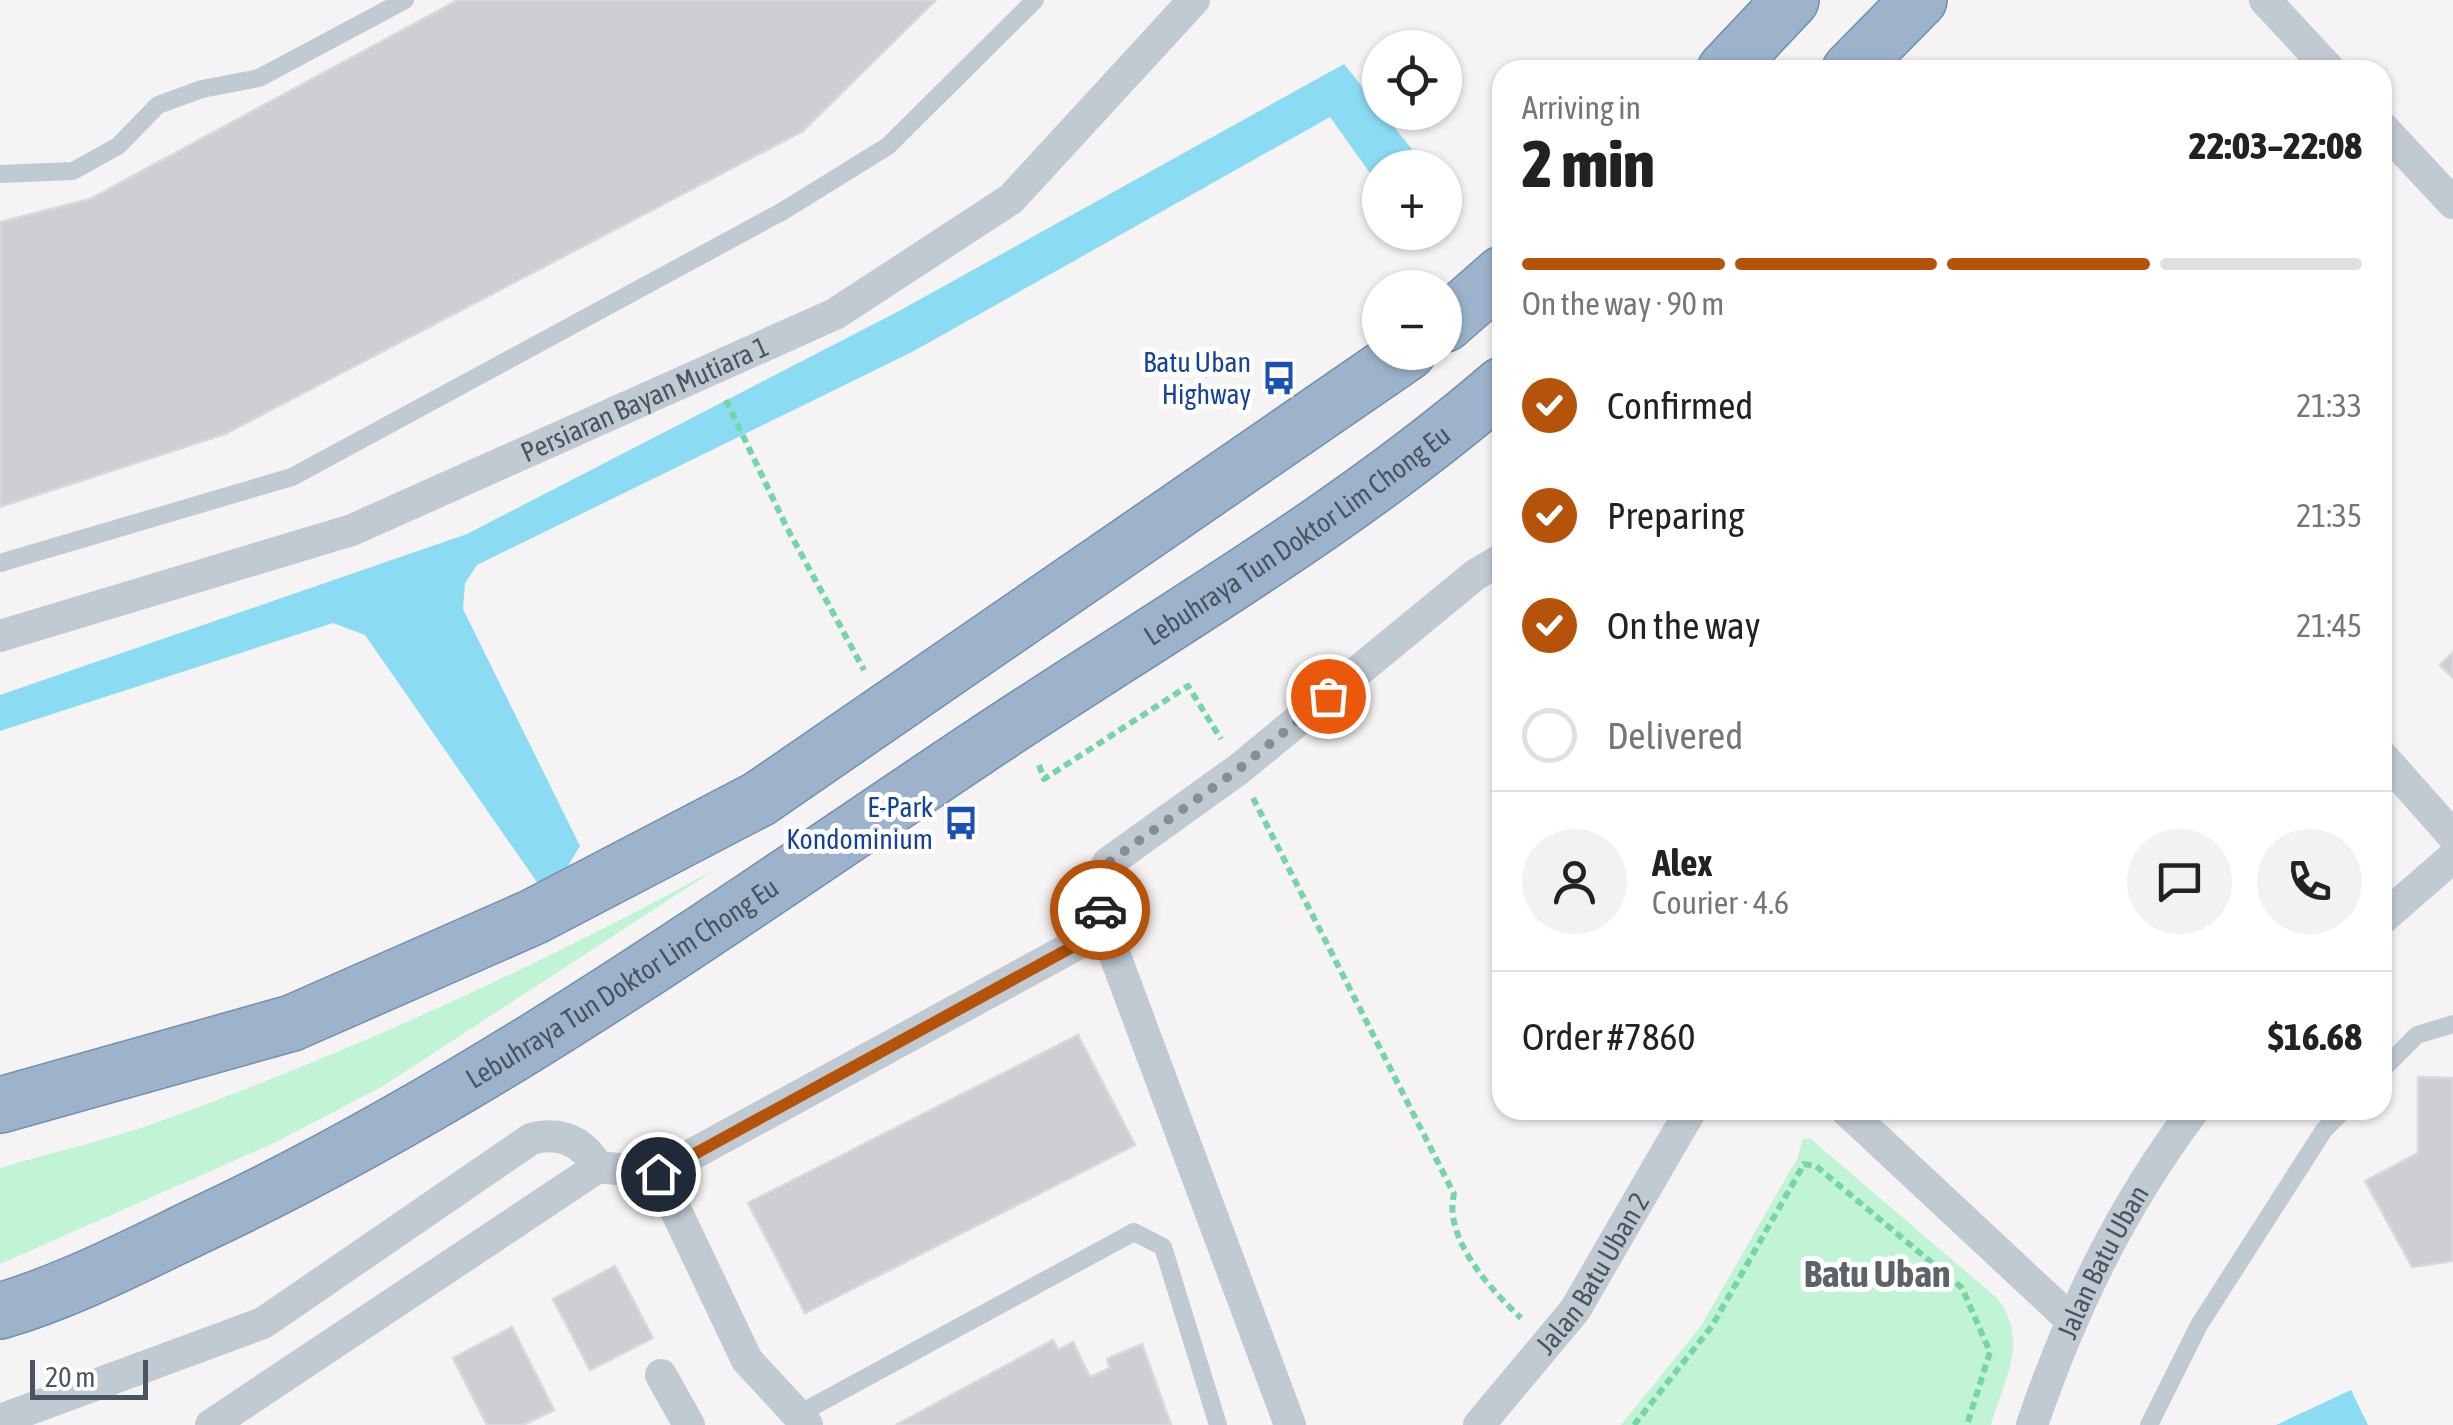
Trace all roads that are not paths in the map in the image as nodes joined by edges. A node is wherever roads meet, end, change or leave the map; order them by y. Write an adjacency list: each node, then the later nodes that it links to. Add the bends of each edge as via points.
1 (406, 0): 11 (lane, via 260,78 202,88 158,105 118,146 73,172)
2 (1035, 0): 17 (lane, via 888,146 783,211 292,477)
3 (1194, 0): 19 (street, Persiaran Bayan Mutiara 1, via 1011,199 835,314 352,530)
4 (1791, 0): 7 (highway)
5 (1919, 0): 8 (highway)
6 (2266, 0): 9 (street)
7 (1734, 60)
8 (1860, 60)
9 (2321, 60)
10 (2392, 138): 12 (street)
11 (0, 174)
12 (2453, 203)
13 (1492, 283): 14 (highway)
14 (1462, 309)
15 (1382, 370): 27 (highway, via 759,799 534,917 292,1023)
16 (1492, 393): 34 (highway, Lebuhraya Tun Doktor Lim Chong Eu, via 1310,531 502,1064 320,1168 48,1297)
17 (0, 563)
18 (1492, 565): 24 (street, via 1239,769 1108,863 1094,888)
19 (0, 636)
20 (2392, 767): 21 (street)
21 (2453, 836)
22 (2453, 857): 23 (street)
23 (2392, 909)
24 (1105, 929): 33 (street); 43 (street)
25 (2453, 1024): 26 (lane, via 2417,1035)
26 (2392, 1060)
27 (0, 1105)
28 (1685, 1120): 44 (street, Jalan Batu Uban 2, via 1576,1310)
29 (1857, 1120): 35 (street)
30 (2187, 1120): 35 (street, Jalan Batu Uban, via 2122,1216)
31 (2334, 1120): 46 (lane, via 2198,1325)
32 (598, 1167): 33 (street); 37 (street, via 588,1150 568,1138 531,1139 263,1323); 40 (street)
33 (658, 1174): 39 (street, via 747,1360)
34 (0, 1311)
35 (2071, 1320): 45 (street, Jalan Batu Uban)
36 (661, 1375): 41 (street)
37 (45, 1417): 38 (street)
38 (0, 1420)
39 (803, 1420): 42 (lane, via 1134,1232 1163,1247)
40 (212, 1425)
41 (688, 1425)
42 (1218, 1425)
43 (1290, 1425)
44 (1478, 1425)
45 (2032, 1425)
46 (2149, 1425)

